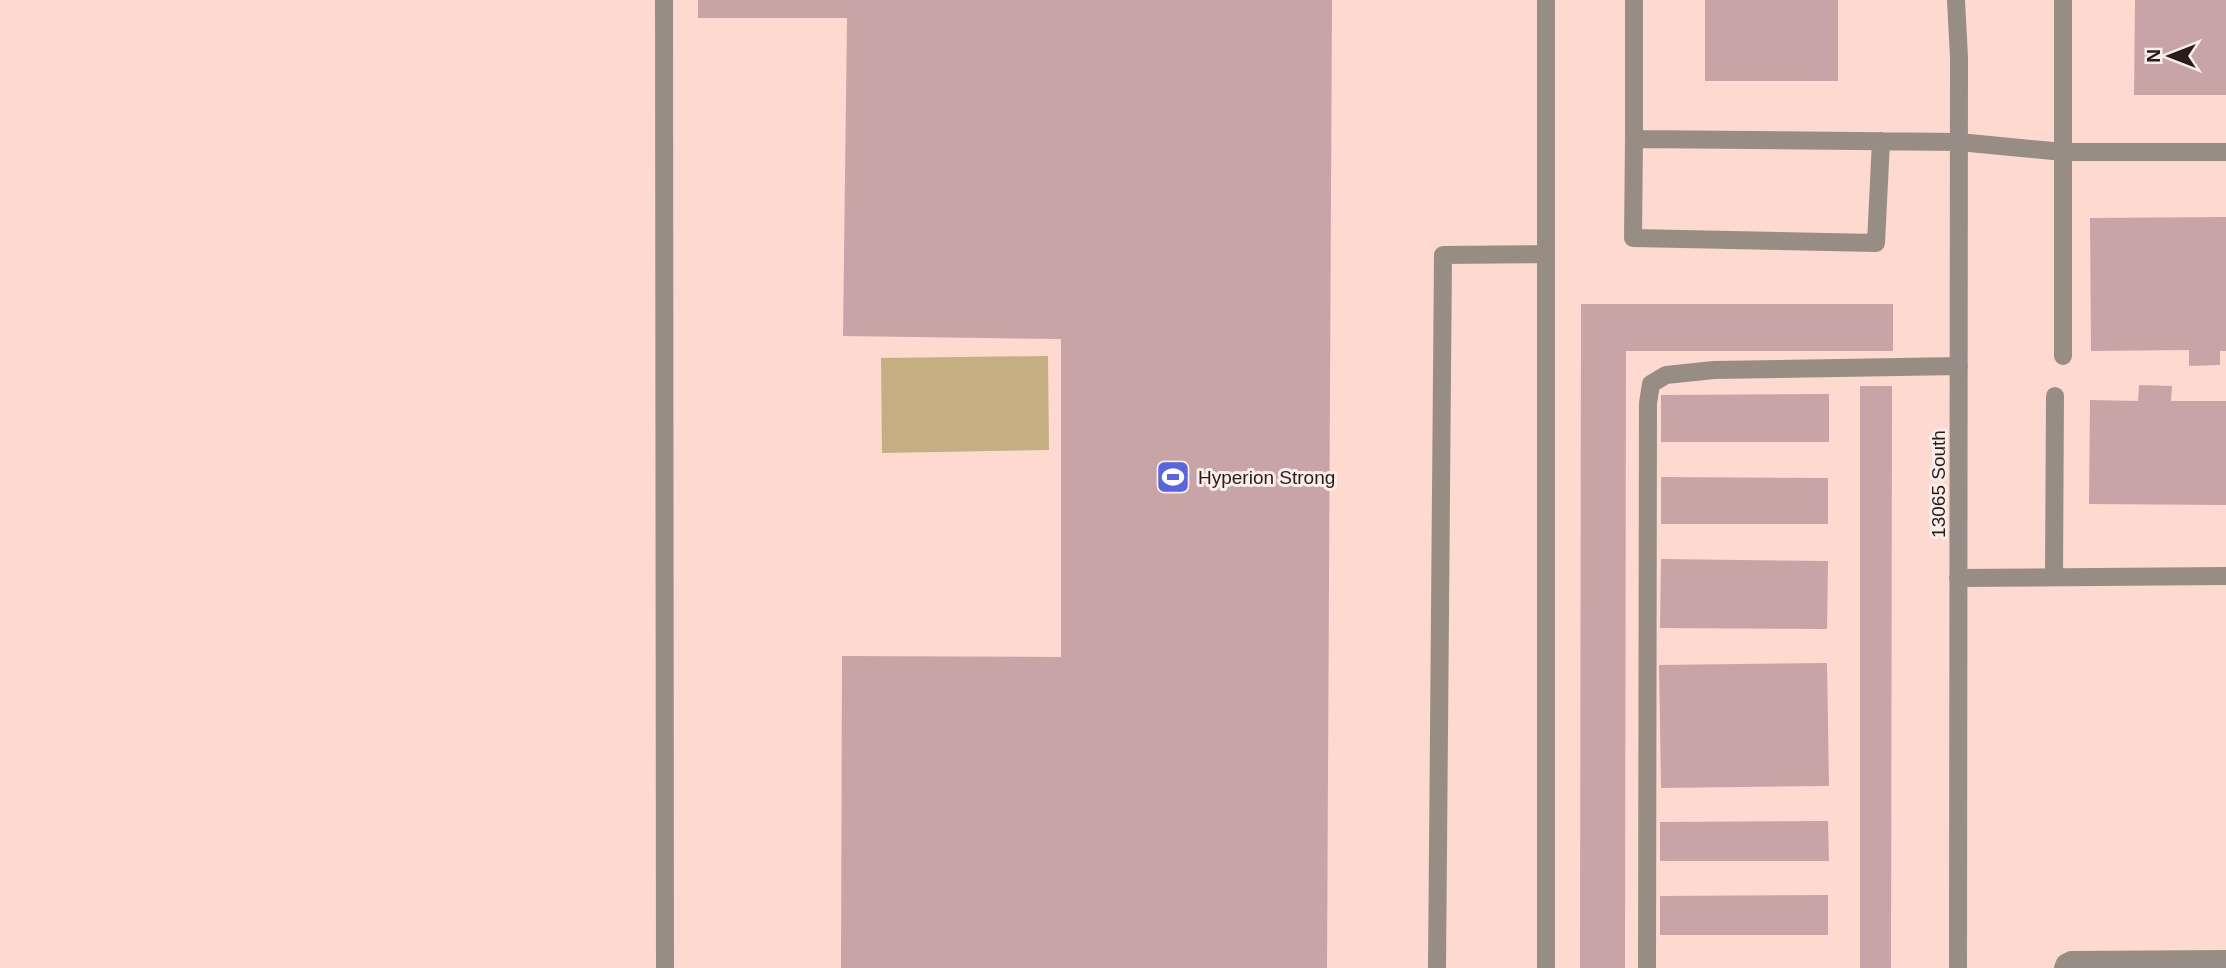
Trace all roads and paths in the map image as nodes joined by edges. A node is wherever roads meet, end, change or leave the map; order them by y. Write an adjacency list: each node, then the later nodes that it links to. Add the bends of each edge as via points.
1 (664, 0): 19 (street)
2 (1546, 0): 11 (street)
3 (1634, 0): 6 (street)
4 (1956, 0): 8 (street, 13065 South)
5 (2063, 0): 9 (street)
6 (1634, 139): 7 (street); 7 (street, via 1633,238 1876,243)
7 (1881, 141): 8 (street)
8 (1959, 142): 9 (street); 13 (street, 13065 South)
9 (2063, 152): 10 (street); 12 (street)
10 (2226, 152)
11 (1545, 254): 20 (street, via 1443,255); 21 (street)
12 (2063, 356)
13 (1959, 366): 17 (street, 13065 South); 22 (street, via 1714,370 1666,375 1651,384)
14 (2055, 396): 16 (street)
15 (2226, 576): 16 (street)
16 (2053, 577): 17 (street)
17 (1958, 578): 23 (street, 13065 South)
18 (2226, 959): 24 (street, via 2071,960)
19 (665, 968)
20 (1437, 968)
21 (1546, 968)
22 (1647, 968)
23 (1958, 968)
24 (2063, 968)

